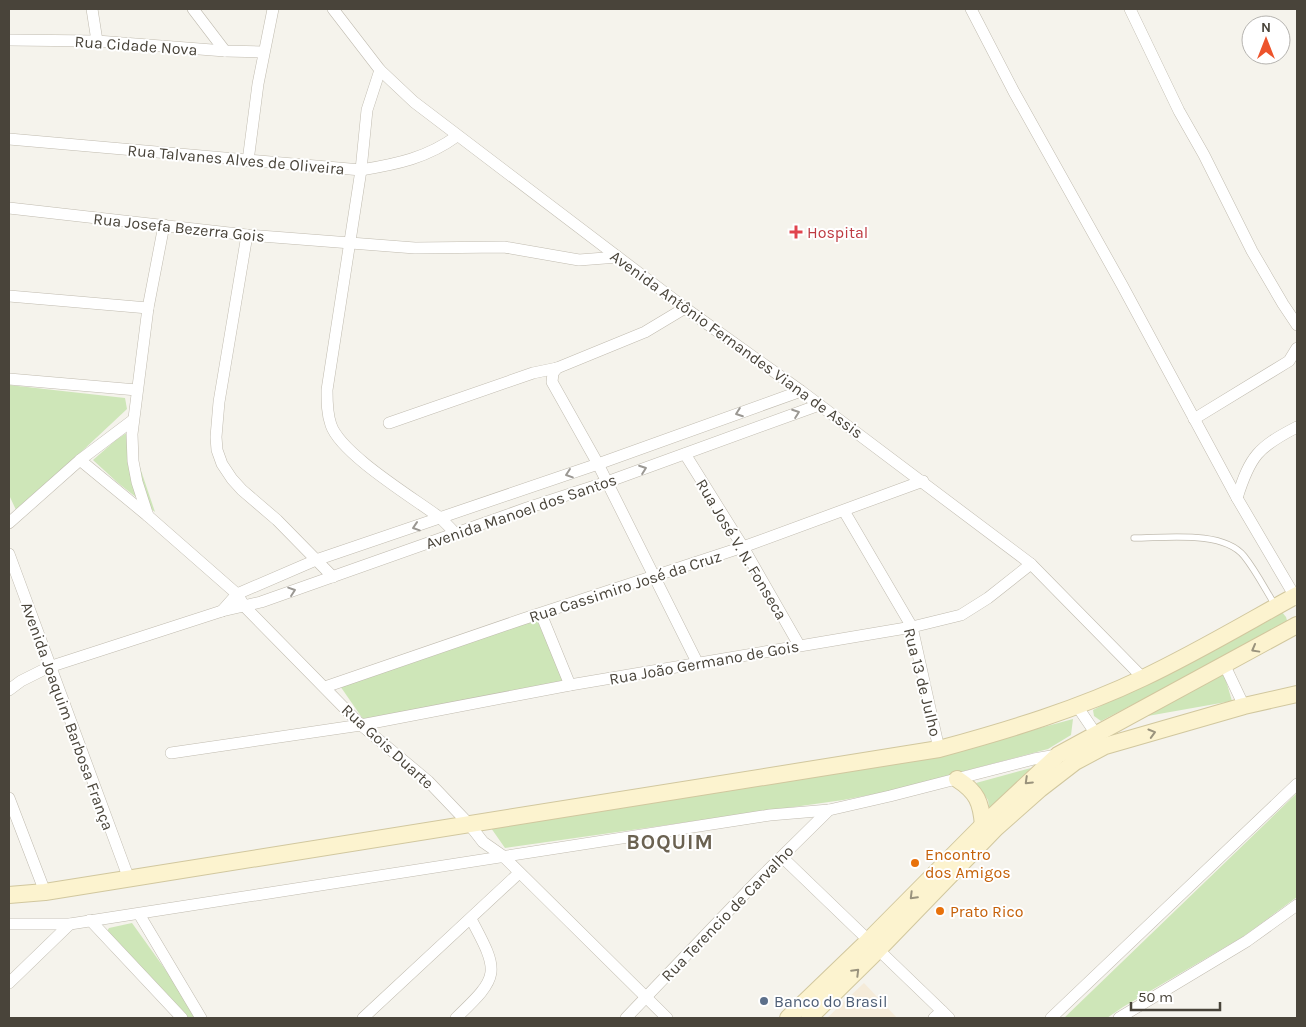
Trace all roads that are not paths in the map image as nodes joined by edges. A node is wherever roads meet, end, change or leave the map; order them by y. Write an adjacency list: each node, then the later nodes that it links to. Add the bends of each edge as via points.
1 (92, 9): 8 (street)
2 (193, 9): 9 (street)
3 (273, 9): 10 (street)
4 (333, 9): 11 (street, Avenida Antônio Fernandes Viana de Assis)
5 (971, 9): 31 (street)
6 (1130, 9): 24 (street, via 1252,251)
7 (9, 40): 8 (street, Rua Cidade Nova)
8 (97, 41): 9 (street, Rua Cidade Nova)
9 (225, 51): 10 (street, Rua Cidade Nova)
10 (263, 52): 14 (street)
11 (380, 70): 12 (street, Avenida Antônio Fernandes Viana de Assis); 15 (street, via 367,110)
12 (457, 136): 15 (street, Rua Talvanes Alves de Oliveira, via 442,147 412,160); 20 (street, Avenida Antônio Fernandes Viana de Assis)
13 (9, 139): 14 (street, Rua Talvanes Alves de Oliveira)
14 (248, 161): 15 (street, Rua Talvanes Alves de Oliveira)
15 (361, 170): 19 (street)
16 (9, 208): 17 (street, Rua Josefa Bezerra Gois)
17 (164, 225): 18 (street, Rua Josefa Bezerra Gois); 22 (street)
18 (247, 235): 19 (street, Rua Josefa Bezerra Gois); 49 (street, via 219,402 217,450 232,479)
19 (349, 243): 20 (street, Rua Josefa Bezerra Gois, via 415,248 504,247 579,260); 43 (street, via 327,390 331,426 339,439 367,465)
20 (618, 257): 23 (street, Avenida Antônio Fernandes Viana de Assis)
21 (9, 296): 22 (street)
22 (148, 308): 28 (street)
23 (685, 308): 26 (street, via 645,332); 29 (street, Avenida Antônio Fernandes Viana de Assis)
24 (1297, 325)
25 (1297, 348): 31 (street, via 1289,361)
26 (557, 368): 33 (street, via 533,373); 37 (street, via 552,382)
27 (9, 379): 28 (street)
28 (137, 390): 32 (street)
29 (801, 391): 30 (street, Avenida Antônio Fernandes Viana de Assis); 37 (street, Avenida Manoel dos Santos, one-way to 37)
30 (819, 405): 35 (street, Avenida Manoel dos Santos, one-way to 30); 38 (street, Avenida Antônio Fernandes Viana de Assis)
31 (1194, 419): 40 (street)
32 (133, 420): 36 (street); 42 (street, via 137,482)
33 (389, 423)
34 (1297, 427): 40 (street, via 1259,451 1247,469)
35 (685, 454): 39 (street, Avenida Manoel dos Santos, one-way to 35); 47 (street, Rua José V. N. Fonseca)
36 (80, 460): 42 (street, Rua Gois Duarte); 44 (street)
37 (598, 464): 39 (street); 43 (street, Avenida Manoel dos Santos, one-way to 43)
38 (923, 481): 41 (street, Rua Cassimiro José da Cruz); 50 (street, Avenida Antônio Fernandes Viana de Assis)
39 (607, 482): 45 (street, Avenida Manoel dos Santos); 52 (street)
40 (1237, 498): 54 (street)
41 (844, 511): 47 (street, Rua Cassimiro José da Cruz); 60 (street, Rua 13 de Julho)
42 (148, 516): 53 (street, Rua Gois Duarte)
43 (440, 518): 45 (street); 49 (street, Avenida Manoel dos Santos, one-way to 49)
44 (9, 523)
45 (455, 533): 51 (street, Avenida Manoel dos Santos)
46 (1134, 538): 55 (lane, via 1217,540 1233,546 1244,556)
47 (743, 547): 52 (street, Rua Cassimiro José da Cruz); 61 (street, Rua José V. N. Fonseca)
48 (9, 554): 64 (street, Avenida Joaquim Barbosa França)
49 (316, 560): 51 (street); 53 (street, Avenida Manoel dos Santos)
50 (1031, 564): 60 (street, Rua João Germano de Gois, via 961,615); 65 (street, Avenida Antônio Fernandes Viana de Assis)
51 (333, 577): 56 (street, Avenida Manoel dos Santos, one-way to 51)
52 (653, 577): 58 (street, Rua Cassimiro José da Cruz); 62 (street)
53 (237, 594): 56 (street, Rua Gois Duarte); 57 (street, Avenida Manoel dos Santos)
54 (1296, 597): 55 (street)
55 (1276, 606): 65 (street)
56 (245, 607): 57 (street, Avenida Manoel dos Santos); 67 (street, Rua Gois Duarte)
57 (222, 611): 64 (street, Avenida Manoel dos Santos)
58 (541, 614): 66 (street); 67 (street, Rua Cassimiro José da Cruz)
59 (1297, 625): 63 (street, one-way to 63)
60 (912, 627): 61 (street, Rua João Germano de Gois); 74 (street, Rua 13 de Julho)
61 (799, 645): 62 (street, Rua João Germano de Gois)
62 (698, 664): 66 (street, Rua João Germano de Gois)
63 (1225, 666): 71 (street); 73 (street)
64 (49, 667): 68 (street, Avenida Manoel dos Santos); 86 (street, Avenida Joaquim Barbosa França)
65 (1143, 678): 70 (street)
66 (570, 685): 72 (street, Rua João Germano de Gois)
67 (325, 687): 72 (street, Rua Gois Duarte)
68 (9, 690)
69 (1297, 694): 71 (street)
70 (1077, 706): 73 (street); 74 (street, via 1014,729)
71 (1244, 706): 73 (street, one-way to 71)
72 (361, 725): 75 (street, Rua João Germano de Gois); 81 (street, Rua Gois Duarte, via 428,780)
73 (1101, 740): 76 (street); 95 (street, via 1003,822)
74 (939, 749): 81 (street)
75 (171, 753)
76 (1058, 755): 77 (street); 82 (street, one-way to 82)
77 (957, 779): 80 (street); 82 (street, via 977,798)
78 (1297, 784): 108 (street)
79 (9, 798): 87 (street)
80 (830, 810): 83 (street, via 770,815); 84 (street, Rua Terencio de Carvalho)
81 (469, 824): 83 (street, Rua Gois Duarte, via 483,842); 86 (street)
82 (983, 824): 95 (street, one-way to 95)
83 (502, 856): 85 (street, Rua Gois Duarte); 90 (street)
84 (782, 857): 95 (street); 97 (street, Rua Terencio de Carvalho)
85 (520, 873): 92 (street); 97 (street, Rua Gois Duarte)
86 (129, 879): 87 (street)
87 (45, 892): 88 (street)
88 (9, 895)
89 (1297, 905): 99 (street, via 1253,937)
90 (139, 914): 91 (street); 101 (street)
91 (90, 920): 94 (street); 100 (street)
92 (471, 920): 102 (street); 103 (street, via 490,957 491,978)
93 (9, 924): 94 (street)
94 (70, 924): 96 (street)
95 (873, 946): 98 (street); 106 (street); 107 (street, one-way to 95)
96 (9, 983)
97 (645, 997): 104 (street, Rua Terencio de Carvalho); 105 (street, Rua Gois Duarte)
98 (942, 1016)
99 (1127, 1016)
100 (182, 1018)
101 (201, 1018)
102 (363, 1018)
103 (456, 1018)
104 (626, 1018)
105 (667, 1018)
106 (788, 1018)
107 (809, 1018)
108 (1050, 1018)

